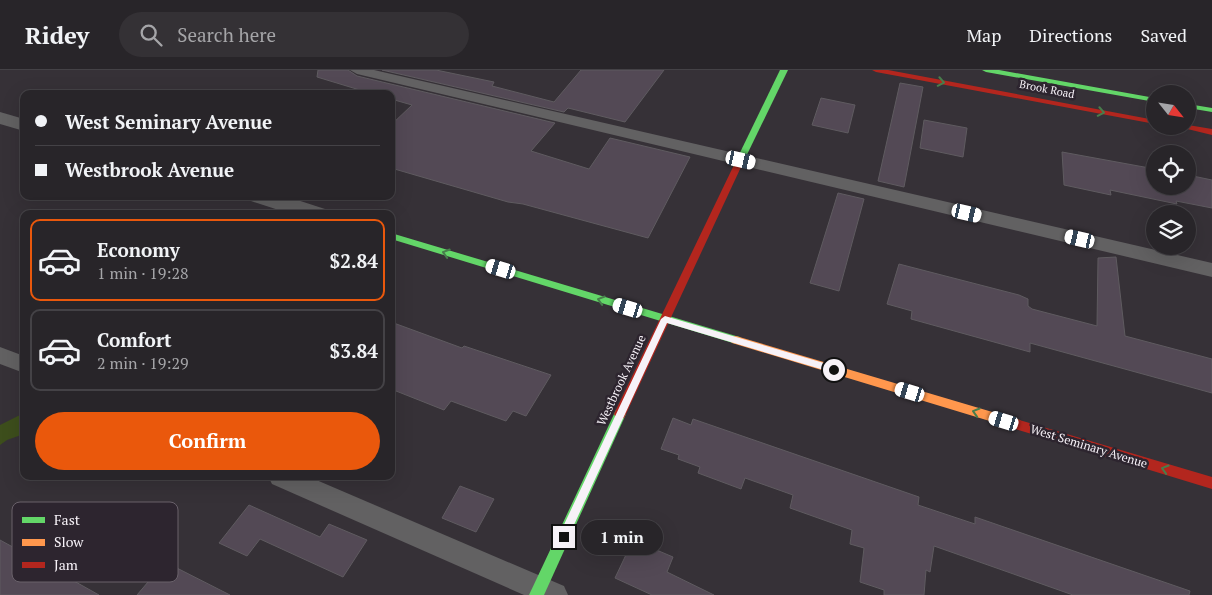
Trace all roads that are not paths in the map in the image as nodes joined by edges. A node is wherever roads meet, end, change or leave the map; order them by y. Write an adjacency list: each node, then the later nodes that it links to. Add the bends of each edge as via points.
1 (357, 70): 13 (lane)
2 (784, 70): 13 (street, Westbrook Avenue)
3 (876, 70): 9 (street, Brook Road, one-way to 9)
4 (986, 70): 5 (street, Brook Road)
5 (1146, 98)
6 (1196, 107): 7 (street)
7 (1212, 110)
8 (0, 118): 10 (street)
9 (1146, 120)
10 (20, 124)
11 (1196, 129): 12 (street)
12 (1212, 132)
13 (741, 160): 17 (lane); 18 (street, Westbrook Avenue)
14 (272, 200): 15 (street)
15 (304, 210)
16 (395, 237): 18 (street, West Seminary Avenue, one-way to 16)
17 (1212, 270)
18 (665, 319): 22 (street, West Seminary Avenue, one-way to 18); 23 (street, Westbrook Avenue)
19 (0, 355): 20 (lane)
20 (20, 363)
21 (289, 480): 23 (lane)
22 (1212, 483)
23 (544, 593)

